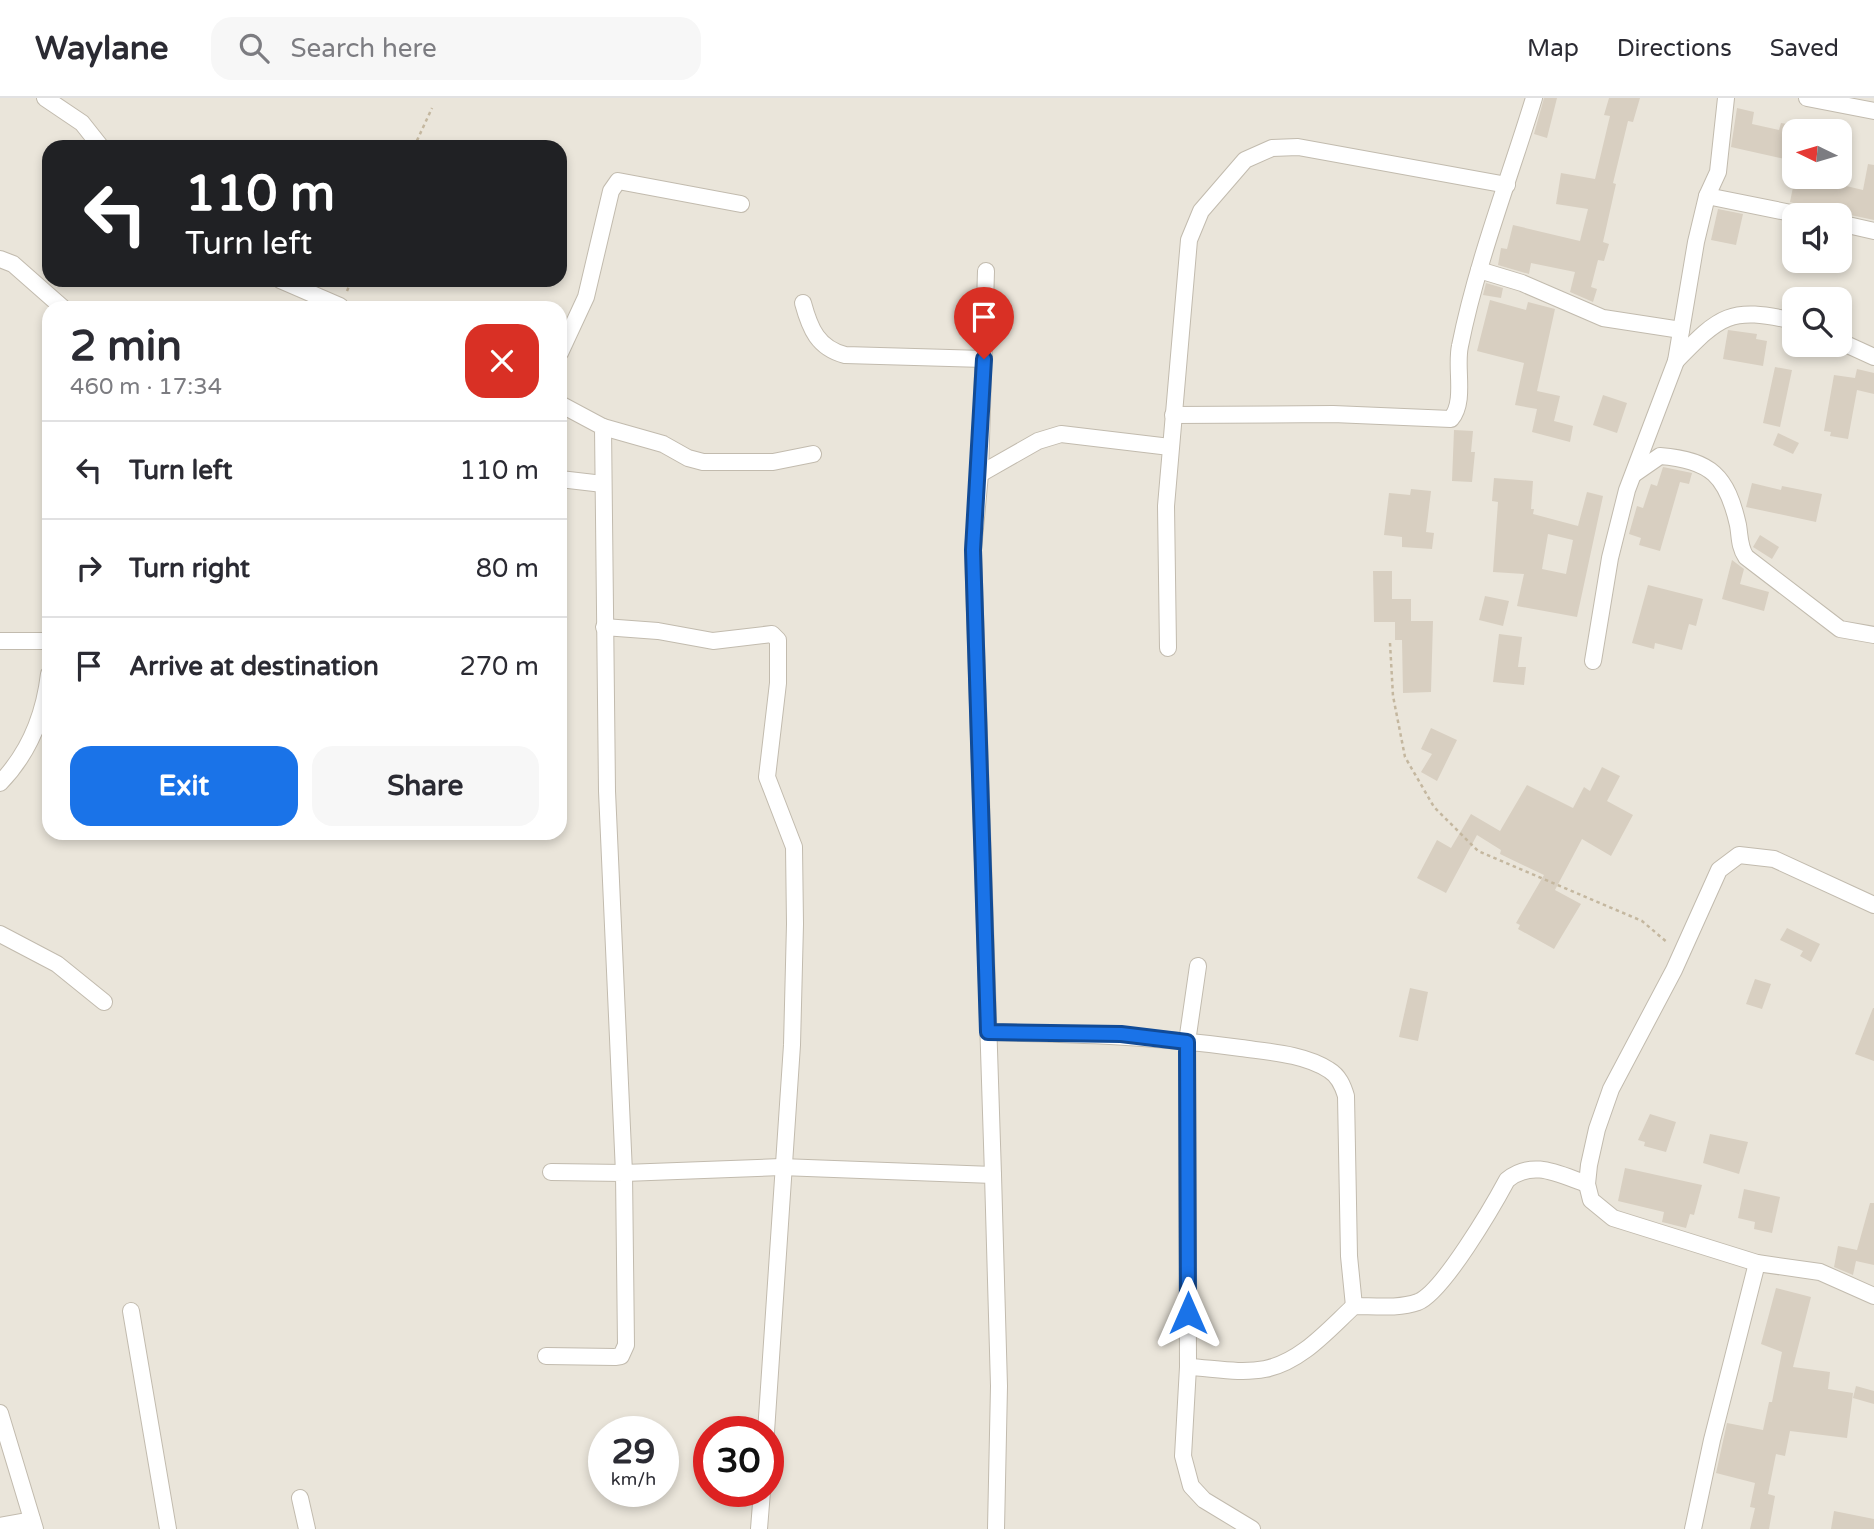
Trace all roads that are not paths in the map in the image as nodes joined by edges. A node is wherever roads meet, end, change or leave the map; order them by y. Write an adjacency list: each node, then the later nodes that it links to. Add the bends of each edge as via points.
1 (45, 98): 6 (street, via 82,123)
2 (1534, 98): 7 (street)
3 (1726, 98): 8 (street, via 1718,172)
4 (1807, 98): 5 (street)
5 (1874, 111)
6 (95, 140)
7 (1507, 185): 14 (street); 28 (street, via 1298,147 1272,148 1245,160 1201,211 1189,240)
8 (1707, 196): 10 (street); 21 (street)
9 (741, 204): 22 (street, via 618,181 611,191 586,298)
10 (1782, 211)
11 (1852, 226): 12 (street)
12 (1874, 230)
13 (0, 259): 17 (street, via 13,264)
14 (1479, 270): 21 (street, via 1603,318); 28 (street, via 1459,349 1458,400 1451,419)
15 (986, 271): 25 (street)
16 (296, 287): 18 (street)
17 (54, 301)
18 (327, 301)
19 (803, 303): 25 (street, via 810,327 830,351)
20 (1782, 319): 26 (street, via 1749,314 1713,323)
21 (1681, 330): 26 (street)
22 (567, 338)
23 (1852, 347): 24 (street)
24 (1874, 357)
25 (984, 359): 32 (street)
26 (1676, 361): 33 (street)
27 (567, 408): 29 (street)
28 (1173, 415): 30 (street)
29 (603, 427): 31 (street, via 663,444 703,462 773,462); 35 (street)
30 (1170, 447): 32 (street, via 1061,434 1038,441); 40 (street)
31 (813, 454)
32 (980, 474): 48 (street, via 973,550)
33 (1634, 474): 37 (street, via 1660,456 1698,461 1712,471 1732,499 1746,557 1840,629); 41 (street, via 1610,558)
34 (567, 480): 35 (street)
35 (604, 484): 36 (street)
36 (604, 627): 50 (street, via 713,641 772,634 778,640 767,777 794,847 795,924 792,1045); 52 (street)
37 (1874, 635)
38 (0, 641): 39 (street)
39 (42, 641)
40 (1167, 648)
41 (1593, 661)
42 (42, 708): 43 (street, via 25,754)
43 (0, 783)
44 (1874, 905): 54 (street, via 1774,859 1739,855 1719,870 1674,970 1611,1089 1597,1129)
45 (0, 934): 47 (street, via 57,964)
46 (1198, 966): 49 (street)
47 (104, 1002)
48 (988, 1032): 49 (street, via 1121,1034); 53 (street)
49 (1187, 1042): 57 (street, via 1296,1057 1332,1071 1341,1082 1346,1096); 60 (street)
50 (781, 1167): 52 (street); 53 (street); 62 (street)
51 (551, 1172): 52 (street)
52 (624, 1173): 59 (street, via 624,1351 615,1357)
53 (993, 1175): 70 (street, via 999,1386)
54 (1587, 1184): 55 (street, via 1591,1200 1613,1218); 57 (street, via 1536,1167 1519,1171 1507,1180 1430,1294 1407,1305)
55 (1757, 1263): 56 (street, via 1820,1272); 72 (street)
56 (1874, 1296)
57 (1354, 1307): 60 (street, via 1314,1343 1280,1364 1242,1370)
58 (131, 1311): 67 (street)
59 (546, 1356)
60 (1188, 1367): 71 (street, via 1183,1456 1191,1486 1204,1500)
61 (0, 1413): 65 (street)
62 (767, 1416)
63 (300, 1498): 68 (street)
64 (761, 1507): 69 (street)
65 (34, 1525): 66 (street)
66 (0, 1526)
67 (167, 1529)
68 (307, 1529)
69 (759, 1529)
70 (996, 1529)
71 (1252, 1529)
72 (1693, 1529)

